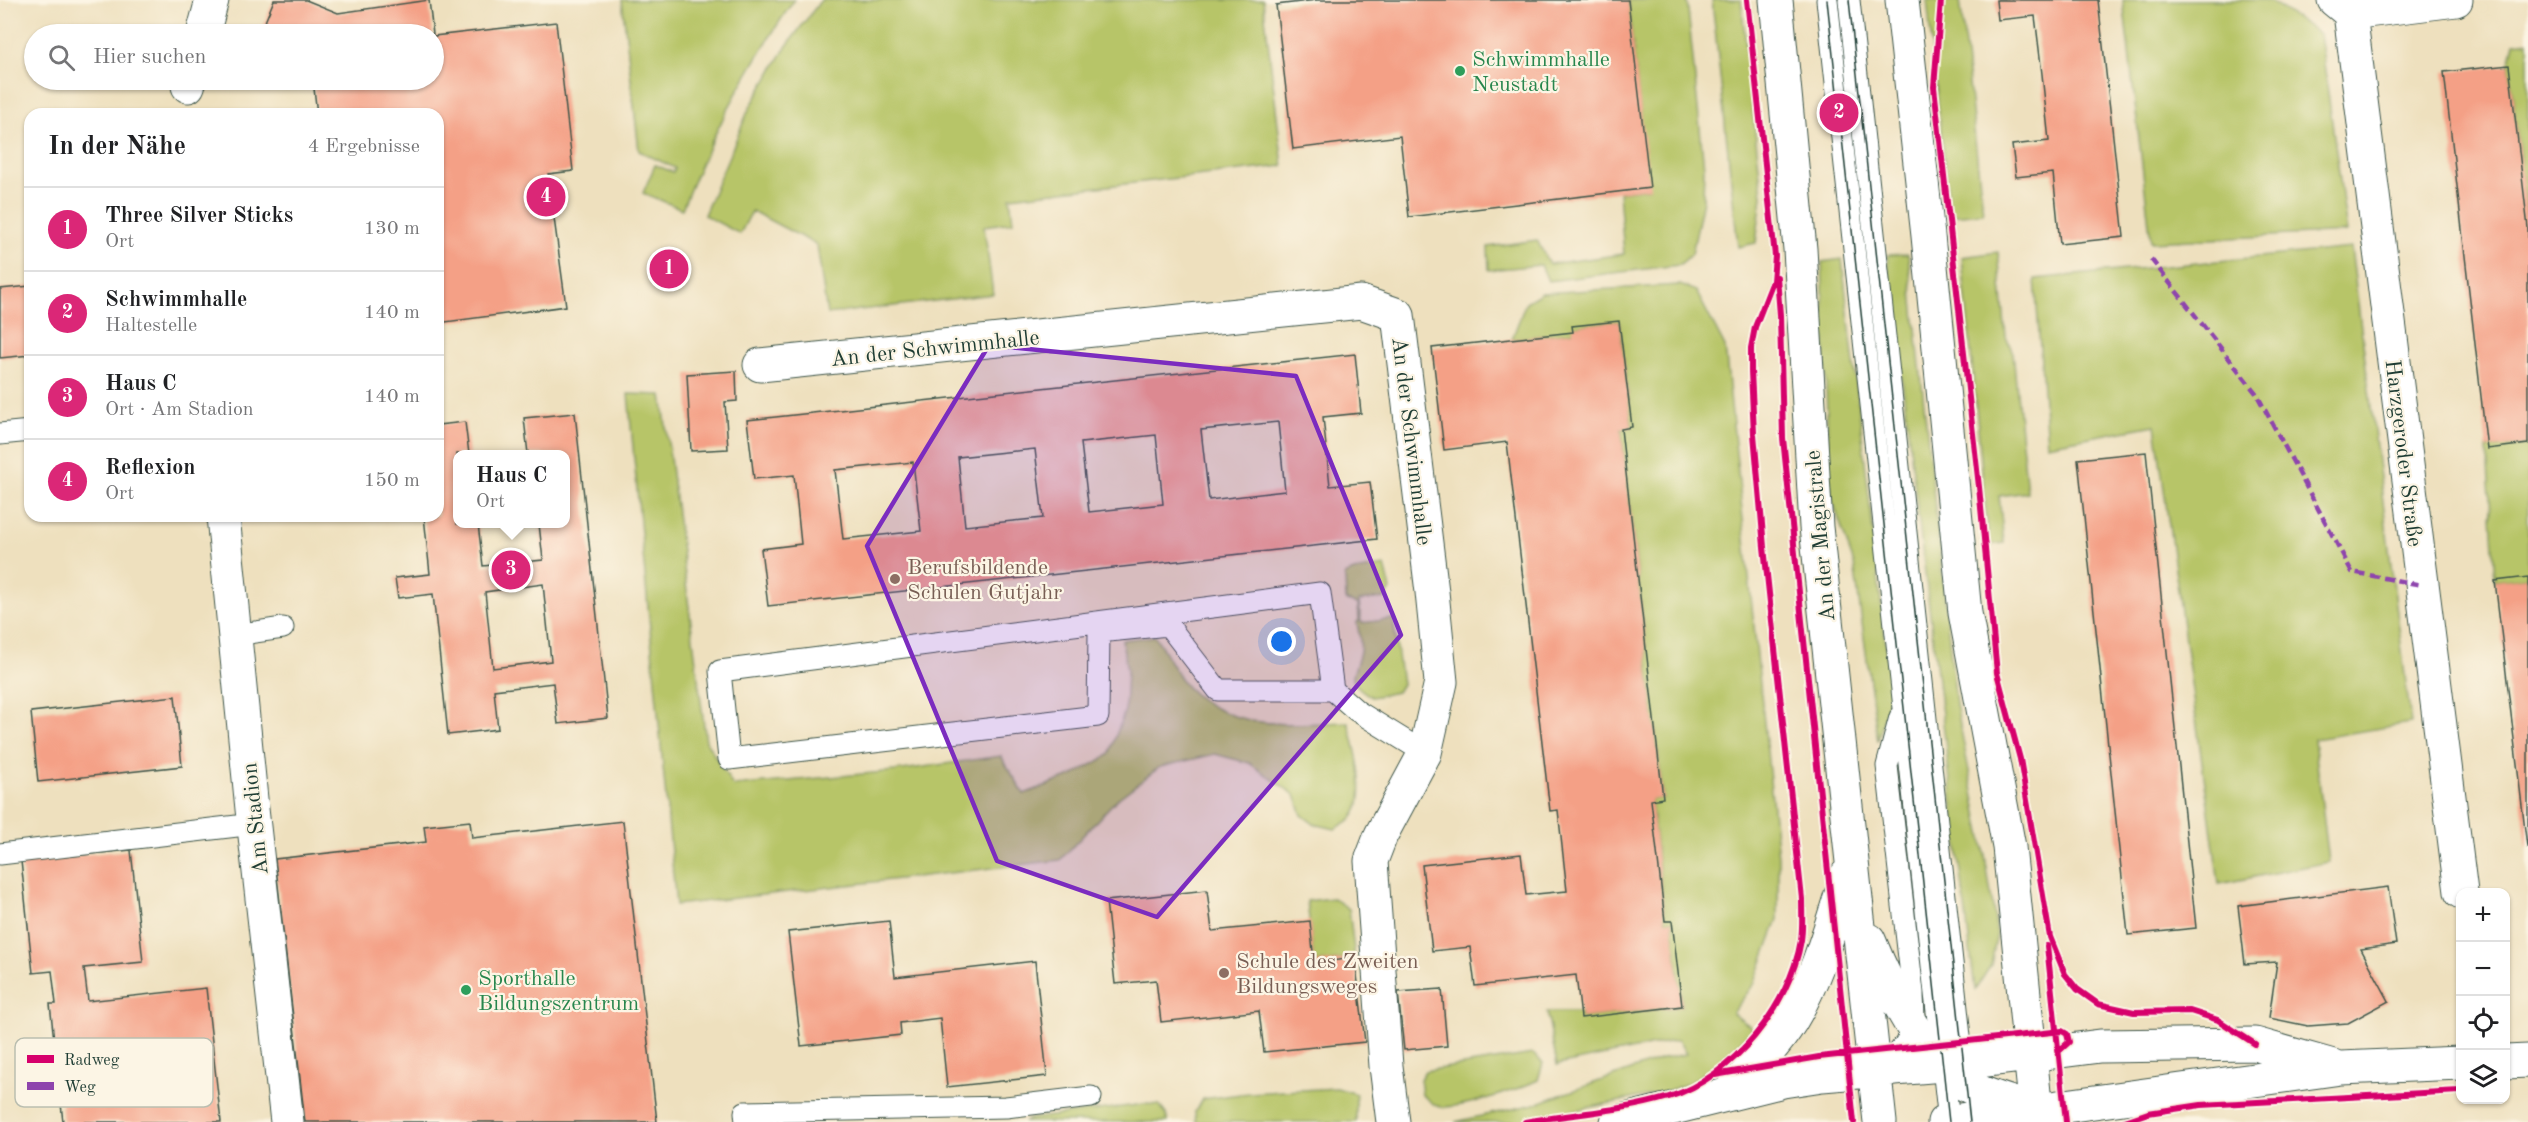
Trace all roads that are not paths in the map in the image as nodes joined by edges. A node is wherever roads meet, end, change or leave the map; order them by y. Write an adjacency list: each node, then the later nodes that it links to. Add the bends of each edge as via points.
1 (212, 0): 8 (street)
2 (1776, 0): 20 (street, An der Magistrale, via 1800,249 1816,527)
3 (1827, 0): 16 (lane)
4 (1850, 0): 30 (lane)
5 (1902, 0): 24 (street, via 1965,613 2009,847)
6 (2456, 0): 7 (street, Harzgeroder Straße)
7 (2342, 7): 21 (street, Harzgeroder Straße)
8 (205, 24)
9 (760, 365): 17 (street, An der Schwimmhalle, via 1361,302 1398,315 1441,682)
10 (24, 432): 11 (lane)
11 (0, 434)
12 (223, 522): 14 (street, Am Stadion)
13 (283, 628): 14 (lane)
14 (235, 635): 18 (street, Am Stadion)
15 (1333, 690): 15 (lane, via 1320,593 720,671 729,759 1098,716 1099,632 1168,625 1218,690); 17 (lane, via 1357,711)
16 (1903, 708): 23 (lane, via 1887,766 1913,993); 30 (lane)
17 (1425, 753): 37 (street, An der Schwimmhalle, via 1371,861)
18 (254, 825): 19 (lane); 35 (street, Am Stadion)
19 (0, 854)
20 (1851, 862): 22 (street, An der Magistrale); 31 (street, via 1818,966 1800,1004 1772,1047)
21 (2460, 888)
22 (1856, 905): 23 (street, via 1876,957); 29 (street, An der Magistrale)
23 (1913, 1026): 29 (lane, via 1902,1048); 30 (street)
24 (2030, 1055): 28 (street, via 2100,1046 2255,1044); 30 (street); 33 (street)
25 (2528, 1061): 26 (street)
26 (2510, 1062)
27 (2456, 1063): 28 (street)
28 (2341, 1068): 33 (street)
29 (1875, 1071): 30 (street); 31 (street, via 1783,1081); 39 (street, An der Magistrale)
30 (1957, 1071): 33 (street); 34 (lane); 34 (lane)
31 (1728, 1094): 38 (street)
32 (1091, 1097): 36 (lane, via 1006,1107 745,1112)
33 (2037, 1116): 34 (street)
34 (1956, 1121)
35 (287, 1122)
36 (746, 1122)
37 (1393, 1122)
38 (1617, 1122)
39 (1880, 1122)

